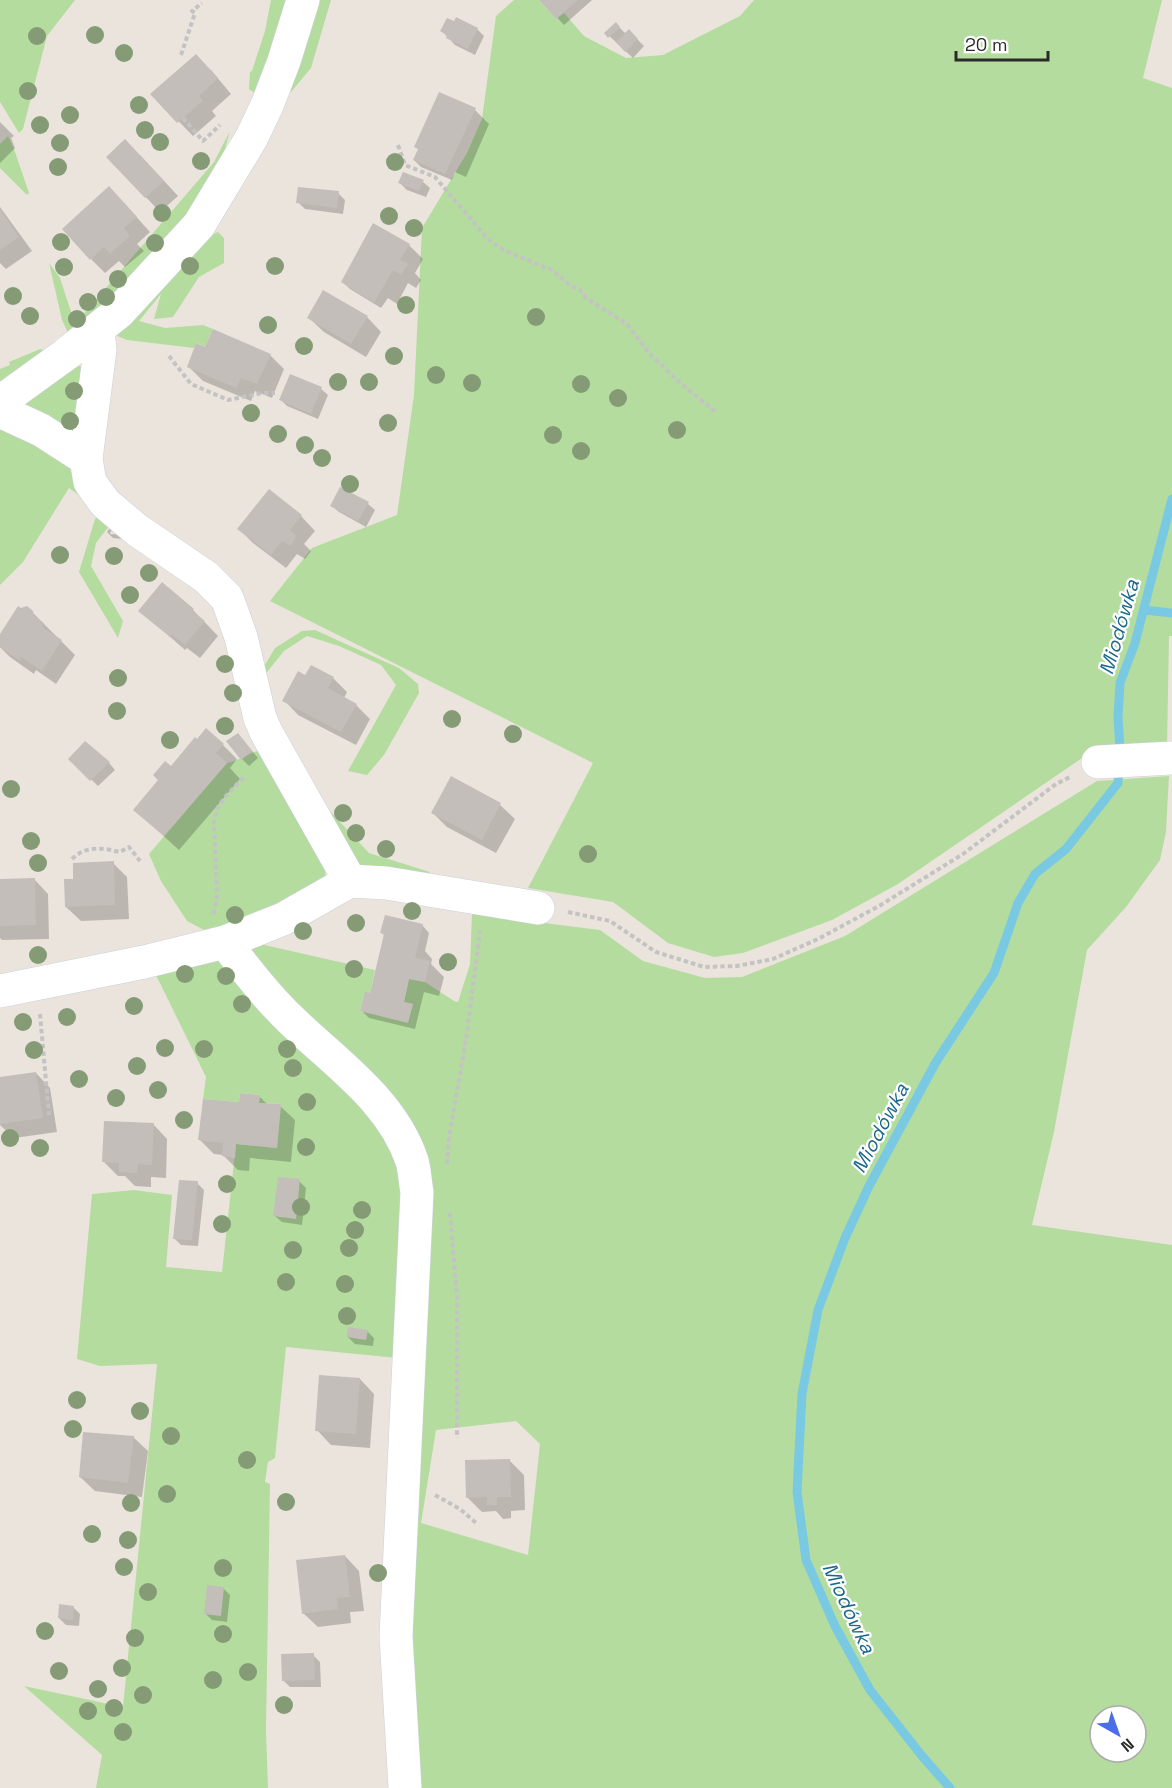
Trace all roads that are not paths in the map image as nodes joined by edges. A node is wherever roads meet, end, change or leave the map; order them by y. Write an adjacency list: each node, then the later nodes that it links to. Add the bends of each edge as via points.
1 (303, 0): 2 (street, via 268,103 199,225 147,284)
2 (98, 330): 3 (street); 5 (street, via 100,350)
3 (0, 402)
4 (0, 411): 5 (street, via 41,430)
5 (86, 459): 8 (street, via 90,482 105,503 206,577 227,598 236,618 266,732)
6 (1166, 758): 7 (street)
7 (1098, 762)
8 (350, 881): 9 (street, via 386,883); 10 (street, via 283,919)
9 (537, 908)
10 (213, 945): 11 (street); 12 (street, via 361,1084 395,1125 412,1163 417,1192 396,1636)
11 (0, 991)
12 (405, 1788)

